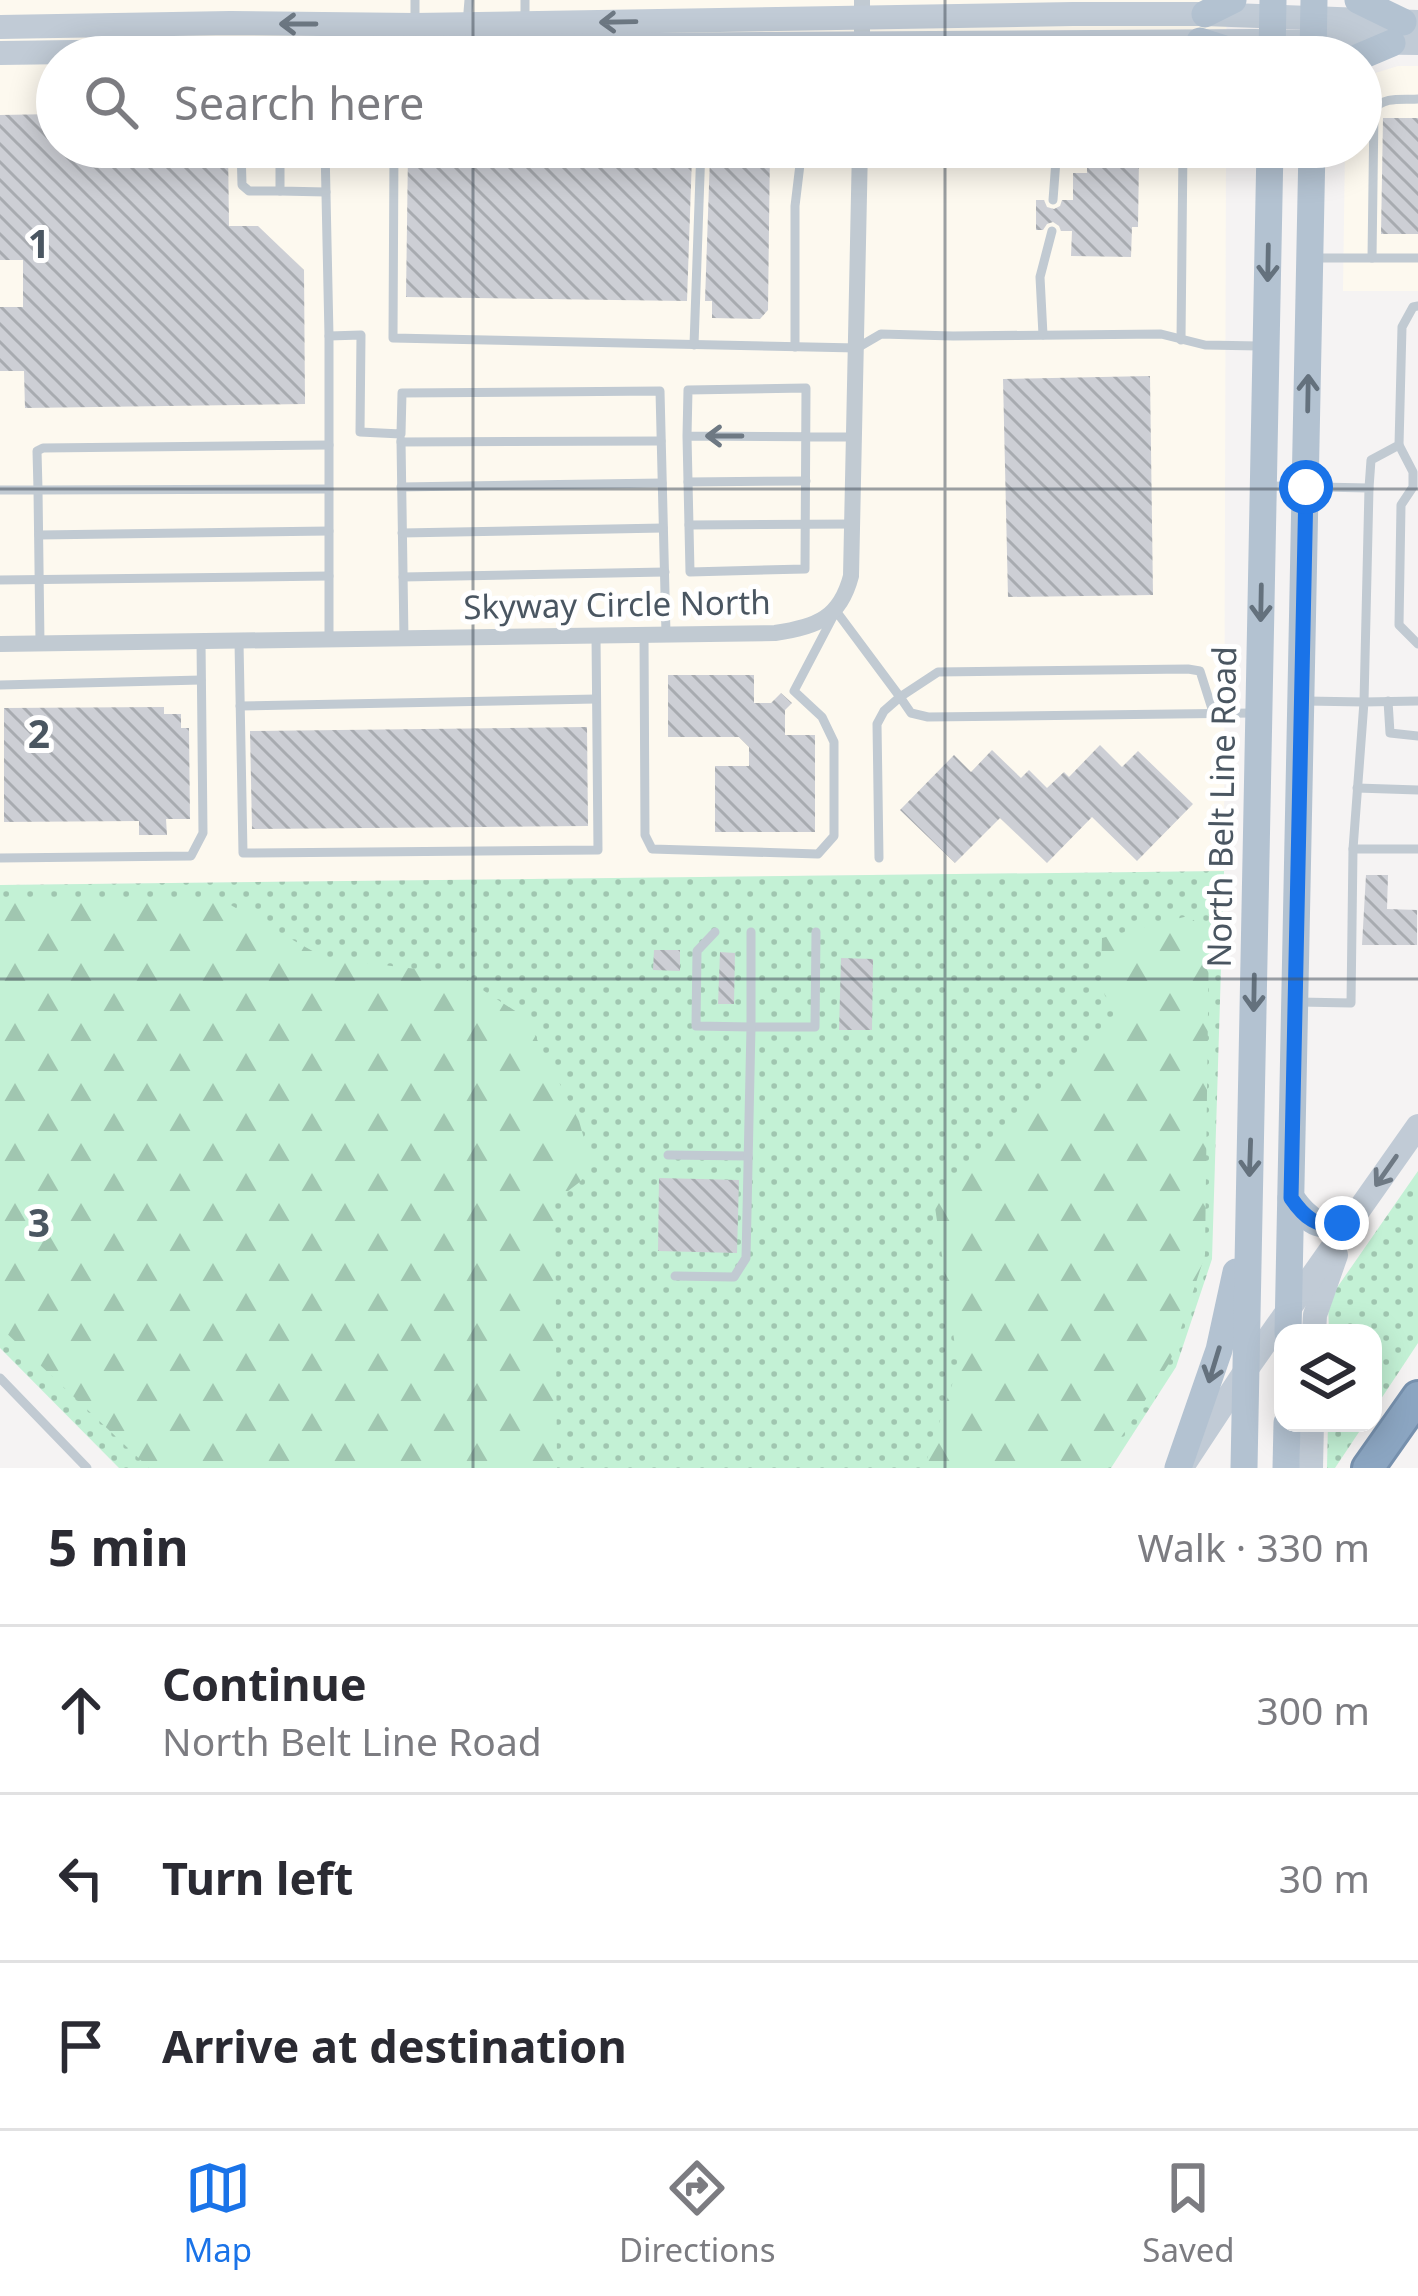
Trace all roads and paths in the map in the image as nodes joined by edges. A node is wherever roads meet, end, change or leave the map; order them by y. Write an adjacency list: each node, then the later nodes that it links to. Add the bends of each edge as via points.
1 (1233, 0): 9 (main road)
2 (1358, 0): 13 (main road)
3 (862, 9): 4 (street); 9 (street)
4 (795, 10): 5 (street, one-way to 5)
5 (525, 11): 7 (street)
6 (230, 12): 8 (street); 12 (street, one-way to 6)
7 (468, 12): 12 (street)
8 (0, 27)
9 (1203, 28): 10 (street); 15 (street); 16 (main road)
10 (1273, 28): 11 (street)
11 (1313, 29): 13 (street)
12 (408, 32): 14 (street)
13 (1408, 32)
14 (466, 36)
15 (1150, 36)
16 (1211, 36)
17 (0, 53): 18 (street)
18 (36, 53)
19 (1418, 100): 20 (lane)
20 (1382, 102)
21 (242, 168): 33 (lane, via 249,191)
22 (280, 168): 33 (lane)
23 (325, 168): 34 (lane)
24 (394, 168): 44 (lane, via 393,338)
25 (700, 168): 44 (lane)
26 (799, 168): 46 (lane)
27 (860, 168): 47 (street)
28 (1055, 168): 35 (lane)
29 (1183, 168): 43 (lane)
30 (1270, 168): 45 (main road, North Belt Line Road, one-way to 45)
31 (1312, 168): 37 (main road)
32 (1373, 168): 38 (lane)
33 (280, 191): 34 (lane)
34 (326, 192): 42 (lane)
35 (1053, 200)
36 (1052, 230): 41 (lane, via 1040,277)
37 (1310, 257): 38 (lane); 60 (main road, one-way to 37)
38 (1372, 258): 39 (lane)
39 (1418, 258)
40 (1418, 306): 54 (lane, via 1402,327)
41 (1043, 335): 43 (lane); 47 (lane, via 881,334)
42 (329, 337): 51 (lane, via 361,335 360,432); 53 (lane)
43 (1181, 340): 45 (lane)
44 (694, 345): 46 (lane)
45 (1267, 346): 58 (main road, North Belt Line Road)
46 (795, 347): 47 (lane)
47 (857, 348): 50 (street)
48 (687, 436): 49 (lane, one-way to 48); 49 (lane, via 688,390 806,388); 56 (lane)
49 (806, 437): 50 (lane); 55 (lane)
50 (856, 437): 66 (street)
51 (401, 438): 52 (lane); 52 (lane, via 402,393 660,391); 59 (lane)
52 (661, 441): 57 (lane)
53 (329, 445): 62 (lane); 64 (lane, via 43,448)
54 (1399, 445): 61 (lane, via 1371,460); 87 (lane, via 1413,472 1401,505 1399,625)
55 (806, 481): 56 (lane); 65 (lane)
56 (688, 482): 67 (lane)
57 (662, 483): 59 (lane); 68 (lane)
58 (1263, 486): 60 (lane); 98 (main road, North Belt Line Road, one-way to 98)
59 (401, 487): 70 (lane)
60 (1306, 487): 61 (lane); 92 (main road)
61 (1369, 488): 93 (lane)
62 (329, 489): 64 (lane); 69 (lane)
63 (0, 490): 64 (lane)
64 (38, 490): 71 (lane)
65 (805, 523): 66 (lane); 67 (lane); 67 (lane, via 805,569 690,572)
66 (854, 524): 77 (street, via 851,576)
67 (689, 525)
68 (663, 528): 70 (lane); 72 (lane)
69 (329, 531): 71 (lane); 73 (lane)
70 (402, 533): 74 (lane)
71 (39, 536): 75 (lane)
72 (665, 572): 74 (lane); 78 (lane)
73 (329, 576): 75 (lane); 82 (lane)
74 (403, 577): 81 (lane)
75 (39, 579): 76 (lane); 85 (lane)
76 (0, 580)
77 (836, 611): 78 (street, Skyway Circle North, via 776,633); 80 (lane, via 794,691 834,742 834,836 818,854 652,849 645,835); 90 (lane)
78 (666, 634): 80 (street, Skyway Circle North)
79 (596, 635): 80 (street, Skyway Circle North); 81 (street, Skyway Circle North); 91 (lane)
80 (644, 635)
81 (404, 639): 82 (street, Skyway Circle North)
82 (329, 640): 84 (street, Skyway Circle North)
83 (201, 641): 84 (street, Skyway Circle North); 85 (street, Skyway Circle North); 88 (lane)
84 (239, 641): 96 (lane)
85 (40, 643): 86 (street, Skyway Circle North)
86 (0, 644)
87 (1418, 644)
88 (201, 680): 89 (lane); 104 (lane, via 203,833 190,856)
89 (0, 685)
90 (900, 697): 97 (lane, via 911,713 928,717); 97 (lane, via 938,673 1188,668 1200,671); 105 (lane, via 877,724)
91 (596, 699): 96 (lane); 96 (lane, via 598,850 243,853)
92 (1301, 701): 93 (lane); 107 (main road)
93 (1364, 701): 94 (lane); 100 (lane)
94 (1388, 701): 95 (lane); 99 (lane, via 1390,733)
95 (1418, 701)
96 (240, 706)
97 (1213, 712): 98 (lane)
98 (1259, 713): 106 (main road, North Belt Line Road)
99 (1418, 736)
100 (1357, 788): 101 (lane); 102 (lane)
101 (1418, 790)
102 (1354, 850): 103 (lane); 111 (lane, via 1351,1003)
103 (1418, 850)
104 (0, 858)
105 (879, 858)
106 (1256, 885): 107 (main road); 117 (main road, North Belt Line Road, one-way to 117)
107 (1297, 885): 111 (main road)
108 (715, 932): 112 (lane, via 697,951 696,1026)
109 (752, 932): 112 (lane)
110 (816, 932): 112 (lane, via 815,1027)
111 (1294, 1002): 116 (main road)
112 (751, 1027): 115 (lane)
113 (1418, 1126): 118 (street, one-way to 118)
114 (668, 1155): 115 (lane)
115 (748, 1156): 119 (lane, via 746,1258 734,1277)
116 (1291, 1198): 118 (main road, via 1317,1223); 120 (main road)
117 (1249, 1210): 122 (main road, North Belt Line Road); 127 (main road, one-way to 127, via 1219,1350)
118 (1349, 1223): 120 (street); 121 (street)
119 (675, 1276)
120 (1288, 1320): 122 (street)
121 (1315, 1324)
122 (1246, 1370): 127 (street); 128 (main road, North Belt Line Road)
123 (0, 1378): 126 (lane)
124 (1418, 1397): 130 (highway)
125 (1312, 1432): 129 (street)
126 (87, 1468)
127 (1180, 1468)
128 (1244, 1468)
129 (1311, 1468)
130 (1368, 1468)

